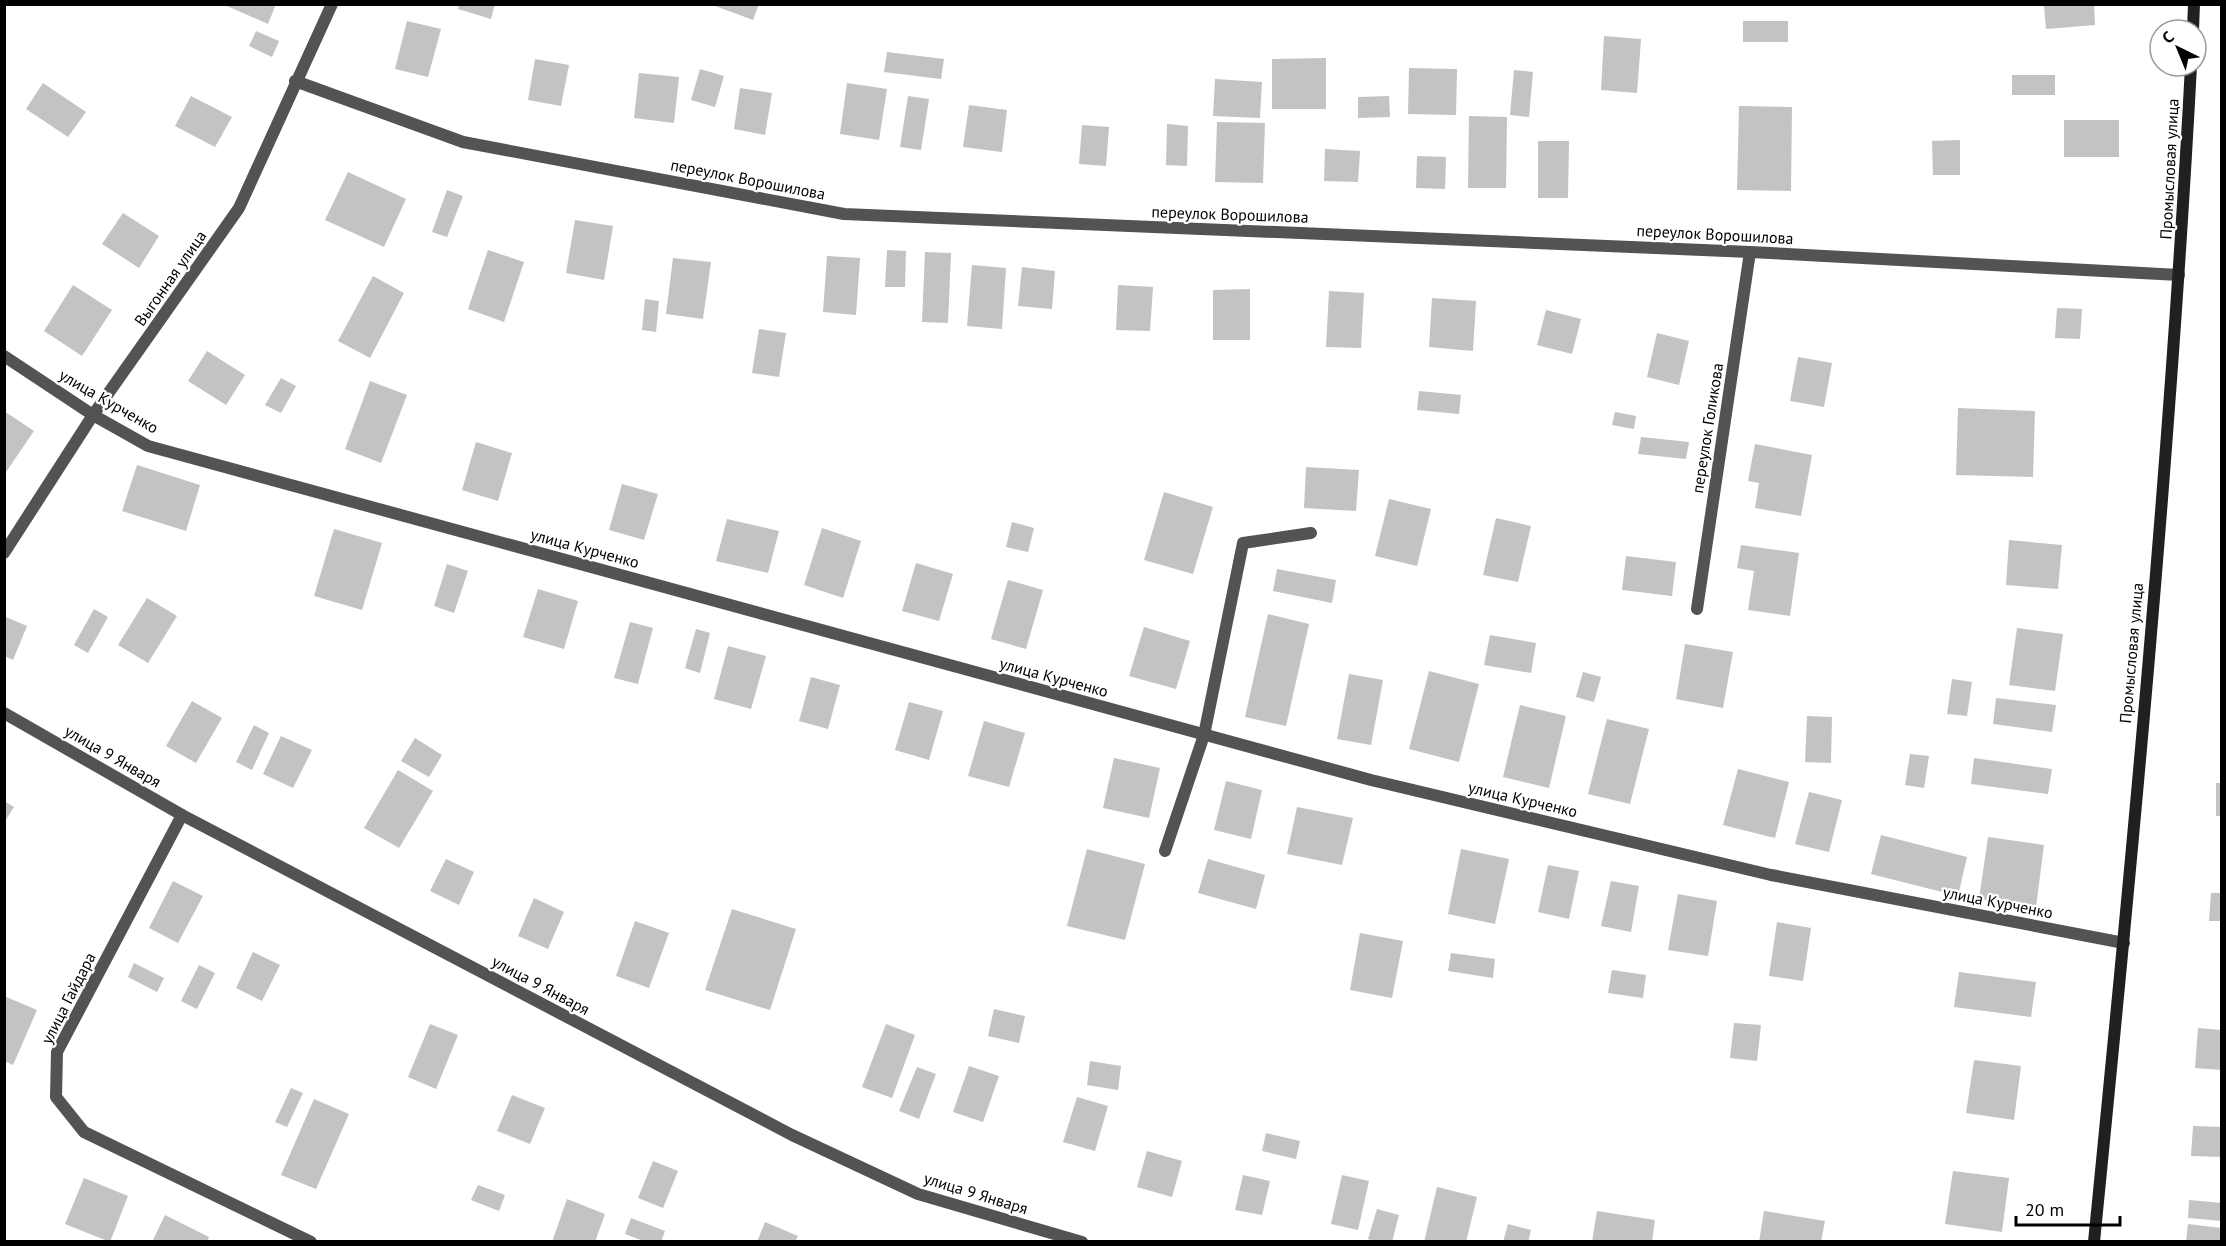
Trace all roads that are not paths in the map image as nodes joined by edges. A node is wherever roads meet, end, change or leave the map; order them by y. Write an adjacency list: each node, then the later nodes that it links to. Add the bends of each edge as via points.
1 (332, 4): 3 (street, Выгонная улица)
2 (2190, 78): 5 (street, Промысловая улица)
3 (295, 81): 4 (street, переулок Ворошилова, via 464,142 844,214); 7 (street, Выгонная улица, via 239,208)
4 (1750, 252): 5 (street, переулок Ворошилова); 10 (street, переулок Голикова)
5 (2179, 275): 15 (street, Промысловая улица)
6 (4, 356): 7 (street, улица Курченко)
7 (93, 415): 9 (street, Выгонная улица); 12 (street, улица Курченко, via 148,446)
8 (1311, 533): 12 (street, via 1243,543)
9 (4, 553)
10 (1696, 609)
11 (4, 713): 13 (street, улица 9 Января)
12 (1204, 735): 14 (street); 15 (street, улица Курченко, via 1371,780 1771,874)
13 (182, 815): 16 (street, улица Гайдара, via 57,1052 56,1097 84,1132); 17 (street, улица 9 Января, via 792,1135 918,1194)
14 (1165, 851)
15 (2124, 944): 18 (street, Промысловая улица)
16 (311, 1242)
17 (1082, 1242)
18 (2094, 1242)

